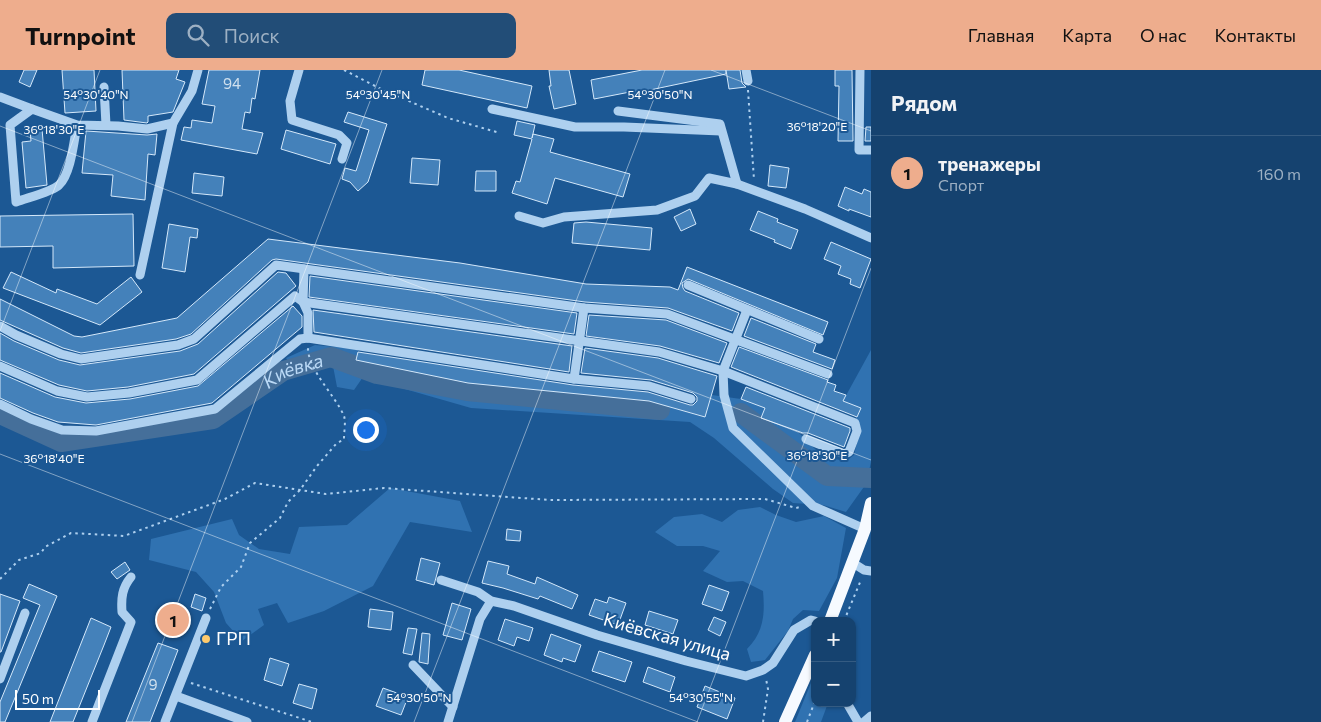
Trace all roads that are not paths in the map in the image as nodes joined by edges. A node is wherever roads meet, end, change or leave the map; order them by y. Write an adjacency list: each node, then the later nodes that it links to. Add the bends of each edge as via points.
1 (198, 70): 11 (street, via 192,91)
2 (299, 70): 16 (street, via 290,101 292,120 339,135 347,143)
3 (746, 70): 5 (street)
4 (860, 70): 15 (street, via 859,150)
5 (748, 81)
6 (104, 87): 13 (street)
7 (0, 97): 8 (street)
8 (32, 109): 12 (street); 12 (street, via 10,125 16,202 60,185 69,168)
9 (492, 109): 14 (street, via 575,127)
10 (618, 111): 14 (street, via 720,124)
11 (173, 123): 13 (street, via 147,130); 21 (street)
12 (77, 125): 13 (street)
13 (106, 125)
14 (721, 131): 17 (street)
15 (871, 150)
16 (342, 160)
17 (737, 184): 18 (street, via 709,178 695,196 657,210 564,217 543,223); 19 (street)
18 (518, 216)
19 (871, 238)
20 (304, 269): 23 (street); 24 (street); 26 (street, via 276,264 194,339 178,345 82,359 52,350)
21 (140, 275)
22 (688, 285): 25 (street)
23 (303, 302): 27 (street, via 308,313); 30 (street); 31 (street, via 295,296 196,380 87,397 57,391)
24 (584, 308): 29 (street, via 667,314); 30 (street)
25 (747, 310): 28 (street); 29 (street)
26 (0, 326)
27 (308, 338): 34 (street); 36 (street, via 300,339 215,409 96,431 62,430)
28 (819, 339)
29 (734, 340): 32 (street); 33 (street)
30 (580, 341): 32 (street, via 659,352); 34 (street)
31 (0, 366)
32 (723, 371): 37 (street, via 854,423 857,431 849,452 844,454); 39 (street, via 724,395 733,428 812,506)
33 (828, 374)
34 (574, 378): 35 (street, via 648,386)
35 (691, 399)
36 (0, 404)
37 (806, 439)
38 (871, 503): 39 (main road)
39 (867, 523): 40 (main road)
40 (852, 563): 41 (street); 46 (main road)
41 (868, 570)
42 (131, 577): 56 (street, via 121,597 122,612 131,622)
43 (441, 580): 44 (street, Киёвская улица, via 478,592)
44 (491, 601): 48 (street, Киёвская улица, via 686,661 746,676 773,664 794,630); 53 (street, via 480,619)
45 (25, 613): 51 (street)
46 (832, 617)
47 (206, 618): 52 (street)
48 (811, 620)
49 (812, 662): 60 (main road)
50 (413, 665): 53 (street)
51 (0, 679)
52 (176, 696): 57 (street); 58 (street)
53 (453, 707): 59 (street)
54 (849, 707): 61 (street)
55 (871, 716): 62 (street)
56 (92, 722)
57 (166, 722)
58 (247, 722)
59 (448, 722)
60 (785, 722)
61 (858, 722)
62 (864, 722)

